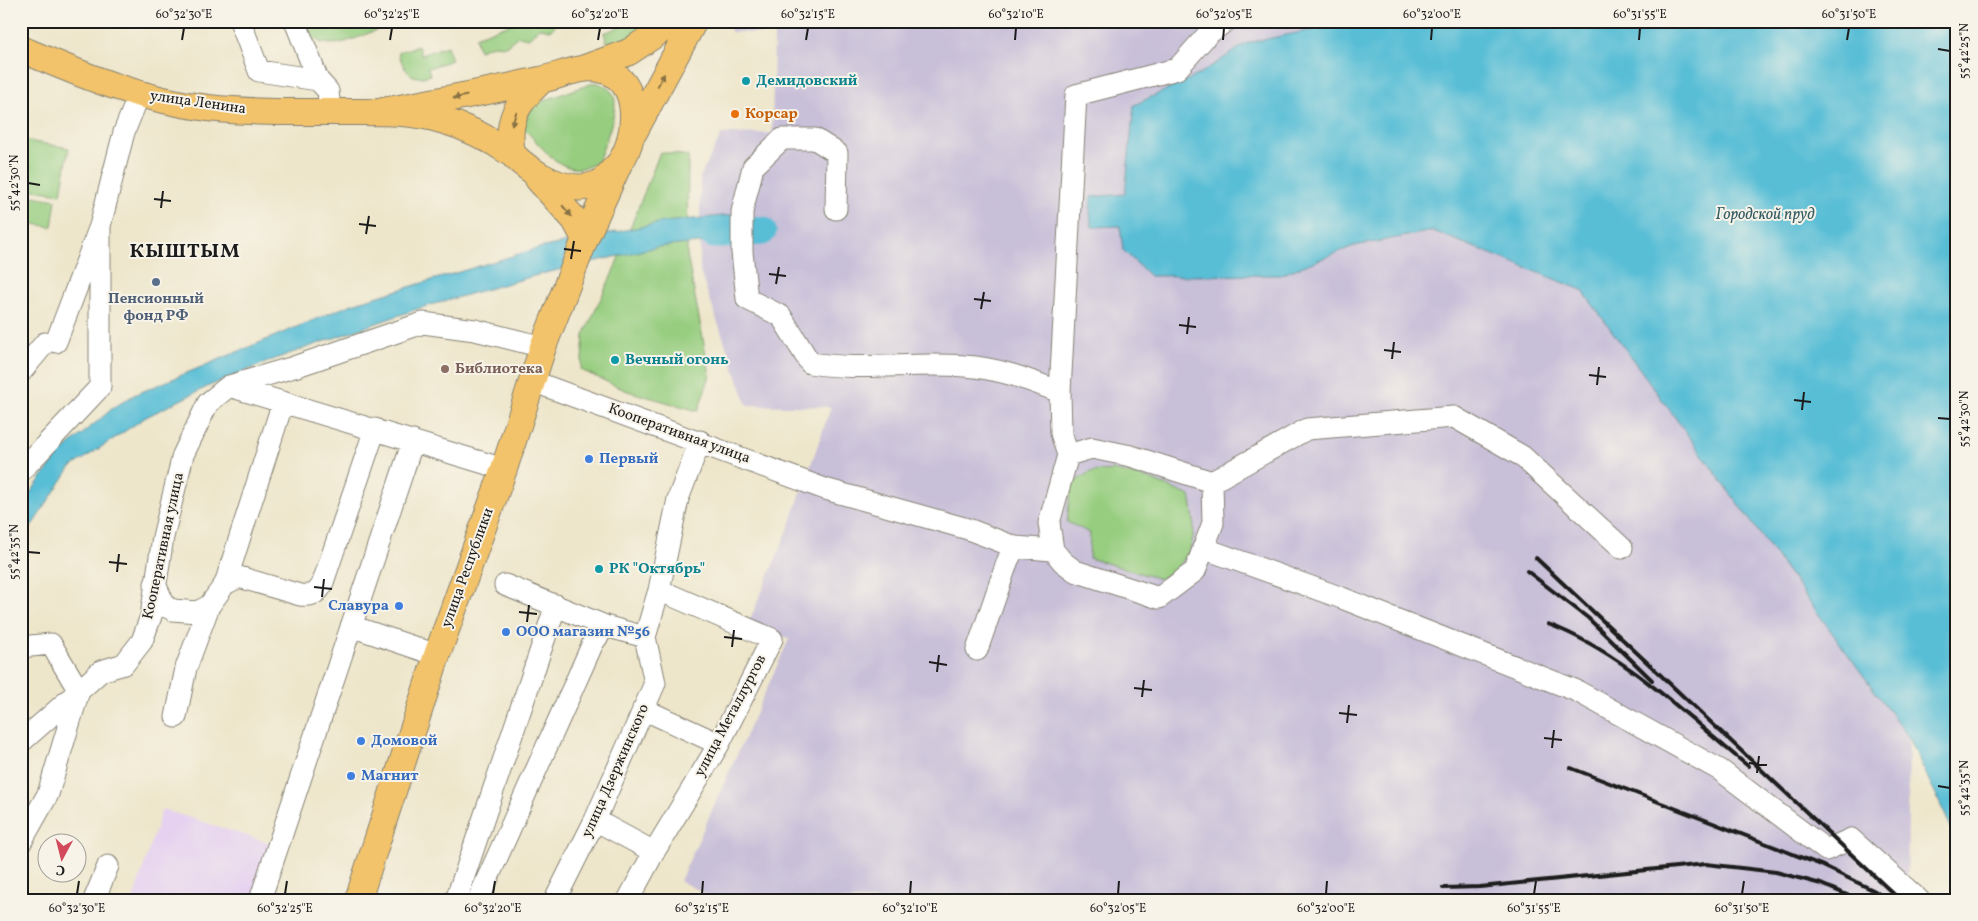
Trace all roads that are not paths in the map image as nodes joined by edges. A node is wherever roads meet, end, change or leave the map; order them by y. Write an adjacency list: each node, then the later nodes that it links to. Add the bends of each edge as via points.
1 (240, 21): 8 (street, via 259,71)
2 (295, 21): 8 (street)
3 (674, 21): 7 (main road, via 629,52)
4 (694, 21): 13 (main road, one-way to 4)
5 (1226, 21): 23 (street, via 1208,34 1176,69 1076,95)
6 (21, 49): 10 (main road, улица Ленина)
7 (584, 68): 9 (main road); 13 (main road, via 603,70 621,79 631,98 634,114)
8 (318, 80): 11 (street, via 328,91)
9 (542, 80): 12 (main road, one-way to 12); 14 (main road, one-way to 14, via 513,115 509,137)
10 (139, 95): 11 (main road, улица Ленина, via 207,108); 17 (street, via 124,132)
11 (330, 111): 12 (main road, улица Ленина)
12 (384, 111): 14 (main road, via 434,118 462,126 488,138)
13 (630, 139): 15 (main road)
14 (517, 158): 15 (main road, via 542,176 565,186 585,188 599,183); 18 (main road, one-way to 18, via 575,220)
15 (618, 166): 18 (main road, улица Республики)
16 (836, 209): 23 (street, via 837,154 815,139 782,139 753,167 742,212 747,298 781,316 810,363 842,368 964,366 1011,373)
17 (100, 226): 20 (street, via 51,342); 30 (street, via 100,387)
18 (585, 239): 19 (main road, улица Республики)
19 (543, 348): 21 (main road, улица Республики); 22 (street, Кооперативная улица, via 476,330 423,323)
20 (21, 372)
21 (532, 381): 27 (street, Кооперативная улица); 29 (main road, улица Республики)
22 (229, 386): 24 (street); 36 (street, Кооперативная улица, via 208,403 183,455 163,537)
23 (1060, 392): 28 (street, via 1061,433)
24 (283, 402): 25 (street); 37 (street)
25 (375, 429): 26 (street); 37 (street, via 317,593 300,595 239,577)
26 (413, 441): 29 (street); 42 (street)
27 (700, 441): 32 (street, Кооперативная улица, via 826,489 968,529); 39 (street, via 678,499)
28 (1068, 455): 31 (street, via 1092,448 1131,456); 35 (street, via 1049,523)
29 (504, 469): 47 (main road, улица Республики)
30 (21, 471)
31 (1212, 482): 33 (street, via 1213,523); 34 (street, via 1307,429 1454,417 1522,456)
32 (1015, 547): 35 (street, Кооперативная улица); 46 (street)
33 (1204, 548): 35 (street, via 1195,570 1159,598 1075,572); 64 (street, via 1342,598 1577,691 1720,770 1826,850 1851,839)
34 (1622, 548)
35 (1053, 550)
36 (156, 584): 41 (street, via 165,606 173,610 197,612); 48 (street, Кооперативная улица, via 151,616 142,641 124,664 101,671)
37 (225, 584): 41 (street)
38 (505, 585): 40 (street)
39 (659, 590): 44 (street); 52 (street, улица Металлургов, via 772,639)
40 (556, 605): 43 (street); 60 (street)
41 (208, 606): 50 (street, via 186,668)
42 (351, 626): 47 (street); 58 (street)
43 (605, 626): 44 (street); 61 (street, via 593,643)
44 (645, 637): 49 (street, улица Дзержинского, via 655,683)
45 (21, 647): 48 (street, via 51,644)
46 (977, 650)
47 (437, 655): 59 (main road, улица Республики)
48 (79, 691): 51 (street, Кооперативная улица); 54 (street, via 52,785)
49 (643, 709): 52 (street); 53 (street, улица Дзержинского)
50 (176, 717)
51 (21, 742)
52 (719, 744): 55 (street, улица Металлургов)
53 (595, 820): 55 (street); 62 (street, улица Дзержинского)
54 (21, 842)
55 (654, 852): 63 (street, улица Металлургов)
56 (108, 866): 57 (street)
57 (94, 900)
58 (260, 900)
59 (358, 900)
60 (456, 900)
61 (478, 900)
62 (555, 900)
63 (628, 900)
64 (1919, 900)

